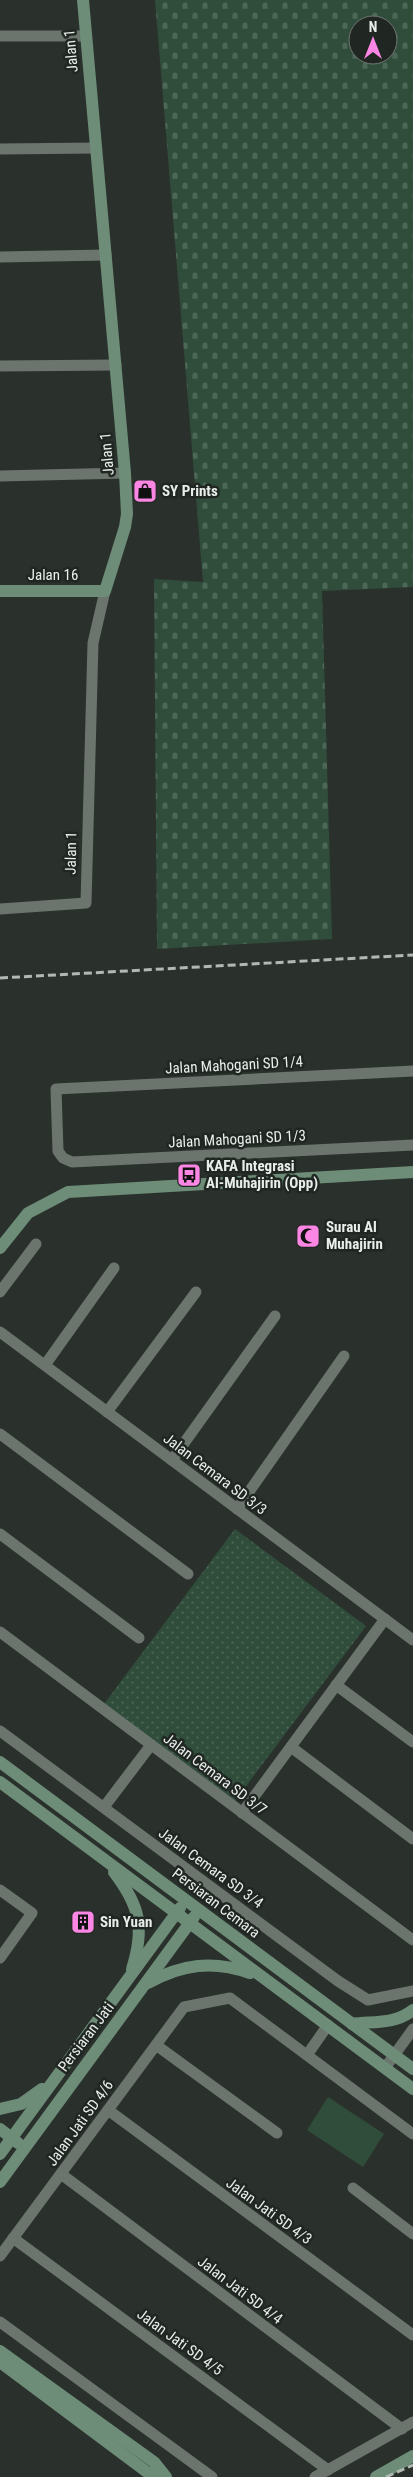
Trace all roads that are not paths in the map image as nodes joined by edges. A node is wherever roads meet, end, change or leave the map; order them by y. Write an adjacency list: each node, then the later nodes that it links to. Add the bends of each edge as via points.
1 (83, 0): 3 (main road, Jalan 1)
2 (0, 36): 3 (street)
3 (86, 36): 4 (main road, Jalan 1)
4 (96, 148): 5 (street); 6 (main road, Jalan 1)
5 (0, 149)
6 (106, 255): 7 (street); 8 (main road, Jalan 1)
7 (0, 257)
8 (116, 365): 9 (street); 10 (main road, Jalan 1)
9 (0, 366)
10 (125, 473): 11 (street); 13 (main road, Jalan 1, via 125,527)
11 (0, 476)
12 (0, 591): 13 (main road, Jalan 16)
13 (105, 592): 14 (street, Jalan 1, via 93,643 86,903)
14 (0, 909)
15 (413, 1071): 17 (street, Jalan Mahogani SD 1/4, via 56,1089 58,1151)
16 (413, 1145): 17 (street, Jalan Mahogani SD 1/3, via 72,1162)
17 (63, 1158)
18 (413, 1172): 20 (main road, via 68,1192 28,1213)
19 (36, 1244): 22 (street)
20 (0, 1248)
21 (114, 1268): 27 (street)
22 (0, 1292)
23 (196, 1292): 28 (street)
24 (275, 1316): 30 (street)
25 (0, 1332): 27 (street, Jalan Cemara SD 3/3)
26 (344, 1356): 31 (street)
27 (44, 1365): 28 (street, Jalan Cemara SD 3/3)
28 (107, 1412): 30 (street, Jalan Cemara SD 3/3)
29 (0, 1434): 33 (street)
30 (172, 1460): 31 (street, Jalan Cemara SD 3/3)
31 (237, 1509): 34 (street, Jalan Cemara SD 3/3)
32 (0, 1534): 36 (street)
33 (188, 1574)
34 (385, 1619): 37 (street, Jalan Cemara SD 3/3); 38 (street)
35 (0, 1632): 41 (street, Jalan Cemara SD 3/7)
36 (139, 1638)
37 (413, 1640)
38 (336, 1685): 40 (street); 42 (street)
39 (0, 1731): 45 (street, Jalan Cemara SD 3/4)
40 (413, 1742)
41 (151, 1745): 45 (street); 46 (street, Jalan Cemara SD 3/7)
42 (291, 1747): 46 (street); 47 (street)
43 (0, 1762): 50 (main road, Persiaran Cemara)
44 (0, 1782): 48 (main road, Persiaran Cemara)
45 (104, 1808): 59 (street, Jalan Cemara SD 3/4, via 368,2000)
46 (242, 1813): 54 (street, Jalan Cemara SD 3/7)
47 (413, 1839)
48 (104, 1860): 52 (main road, Persiaran Cemara); 56 (main road, via 131,1894 137,1908 138,1944)
49 (0, 1890): 55 (street, via 32,1913)
50 (185, 1901): 51 (main road, Persiaran Cemara); 52 (main road, Persiaran Jati)
51 (199, 1911): 53 (main road, Persiaran Jati); 61 (main road, Persiaran Cemara)
52 (177, 1913): 53 (main road, Persiaran Cemara); 56 (main road, Persiaran Jati)
53 (190, 1923): 57 (main road, Persiaran Cemara); 58 (main road, Persiaran Jati)
54 (413, 1940)
55 (0, 1958)
56 (130, 1976): 69 (main road, Persiaran Jati)
57 (262, 1977): 58 (main road, via 231,1966 195,1965 175,1970); 62 (main road, Persiaran Cemara)
58 (144, 1986): 77 (main road, Persiaran Jati)
59 (413, 1991)
60 (413, 2010): 61 (main road, via 385,2022)
61 (352, 2024): 66 (main road, Persiaran Cemara)
62 (328, 2026): 65 (street); 67 (main road, Persiaran Cemara)
63 (413, 2029): 66 (street)
64 (156, 2045): 65 (street, Jalan Jati SD 4/6, via 184,2007 230,1998); 72 (street, Jalan Jati SD 4/6); 74 (street)
65 (307, 2055): 75 (street)
66 (394, 2055): 67 (street); 68 (main road, Persiaran Cemara)
67 (385, 2068): 70 (main road, Persiaran Cemara)
68 (413, 2069)
69 (55, 2078): 71 (main road, via 21,2104); 76 (main road, Persiaran Jati)
70 (413, 2089)
71 (0, 2108)
72 (108, 2110): 80 (street, Jalan Jati SD 4/6); 87 (street, Jalan Jati SD 4/3)
73 (0, 2129): 76 (main road)
74 (277, 2133)
75 (413, 2134)
76 (12, 2138): 77 (main road); 78 (main road, Persiaran Jati)
77 (24, 2147): 79 (main road, Persiaran Jati)
78 (1, 2151): 79 (main road)
79 (14, 2160): 81 (main road, Persiaran Jati)
80 (61, 2174): 84 (street, Jalan Jati SD 4/6); 91 (street, Jalan Jati SD 4/4)
81 (0, 2182)
82 (353, 2188): 83 (street)
83 (413, 2234)
84 (13, 2238): 85 (street, Jalan Jati SD 4/6); 93 (street, Jalan Jati SD 4/5)
85 (0, 2256)
86 (0, 2322): 96 (street)
87 (413, 2335)
88 (0, 2351): 95 (main road, via 154,2462)
89 (0, 2362): 94 (main road)
90 (413, 2422): 91 (street)
91 (402, 2429): 93 (street)
92 (413, 2456): 98 (main road)
93 (328, 2470): 97 (street)
94 (158, 2477)
95 (166, 2477)
96 (212, 2477)
97 (315, 2477)
98 (376, 2477)

